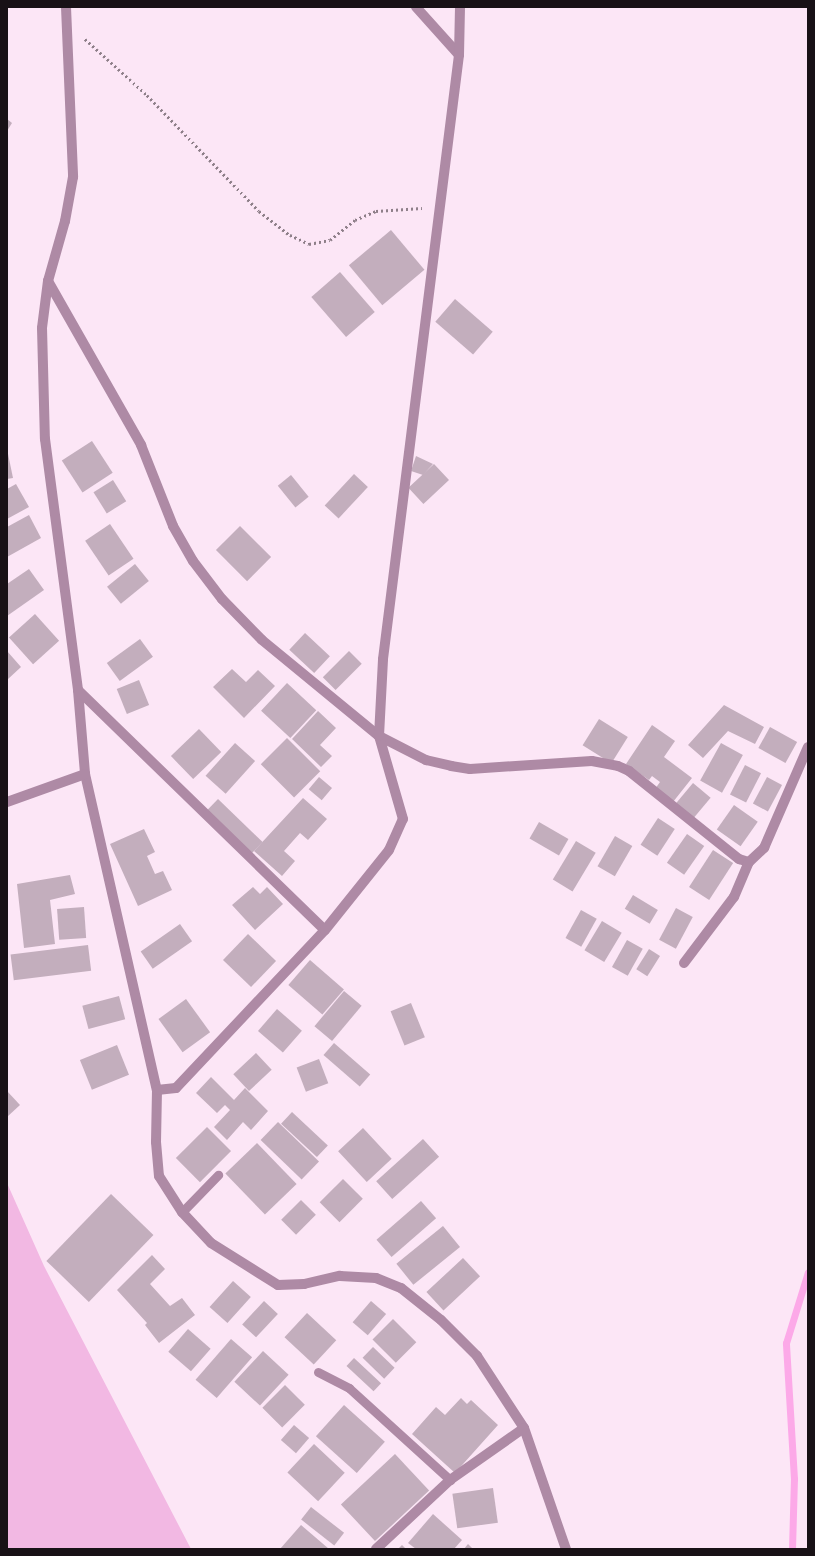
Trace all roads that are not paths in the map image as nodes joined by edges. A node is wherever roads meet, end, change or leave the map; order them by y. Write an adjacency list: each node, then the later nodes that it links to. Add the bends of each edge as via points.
1 (66, 7): 5 (street, via 73,177 65,220)
2 (416, 7): 4 (street)
3 (460, 7): 4 (street)
4 (459, 55): 7 (street, via 383,659)
5 (48, 281): 6 (street, via 42,328 45,439); 7 (street, via 141,445 173,526 193,561 222,599 262,640)
6 (78, 690): 9 (street); 12 (street)
7 (379, 736): 11 (street, via 426,760 470,769 592,761 618,766 629,771 739,859); 12 (street, via 403,820 389,850)
8 (808, 747): 11 (street, via 764,848)
9 (85, 774): 10 (street); 14 (street)
10 (7, 802)
11 (749, 862): 13 (street, via 734,897)
12 (325, 930): 14 (street, via 176,1088)
13 (684, 963)
14 (157, 1090): 16 (street, via 156,1142 160,1176)
15 (218, 1176): 16 (lane)
16 (182, 1212): 18 (street, via 211,1243 278,1284 304,1284 340,1276 376,1278 401,1288 441,1320 477,1356)
17 (318, 1372): 19 (lane, via 350,1388)
18 (524, 1428): 19 (street); 21 (street)
19 (450, 1480): 20 (street)
20 (376, 1549)
21 (566, 1549)

